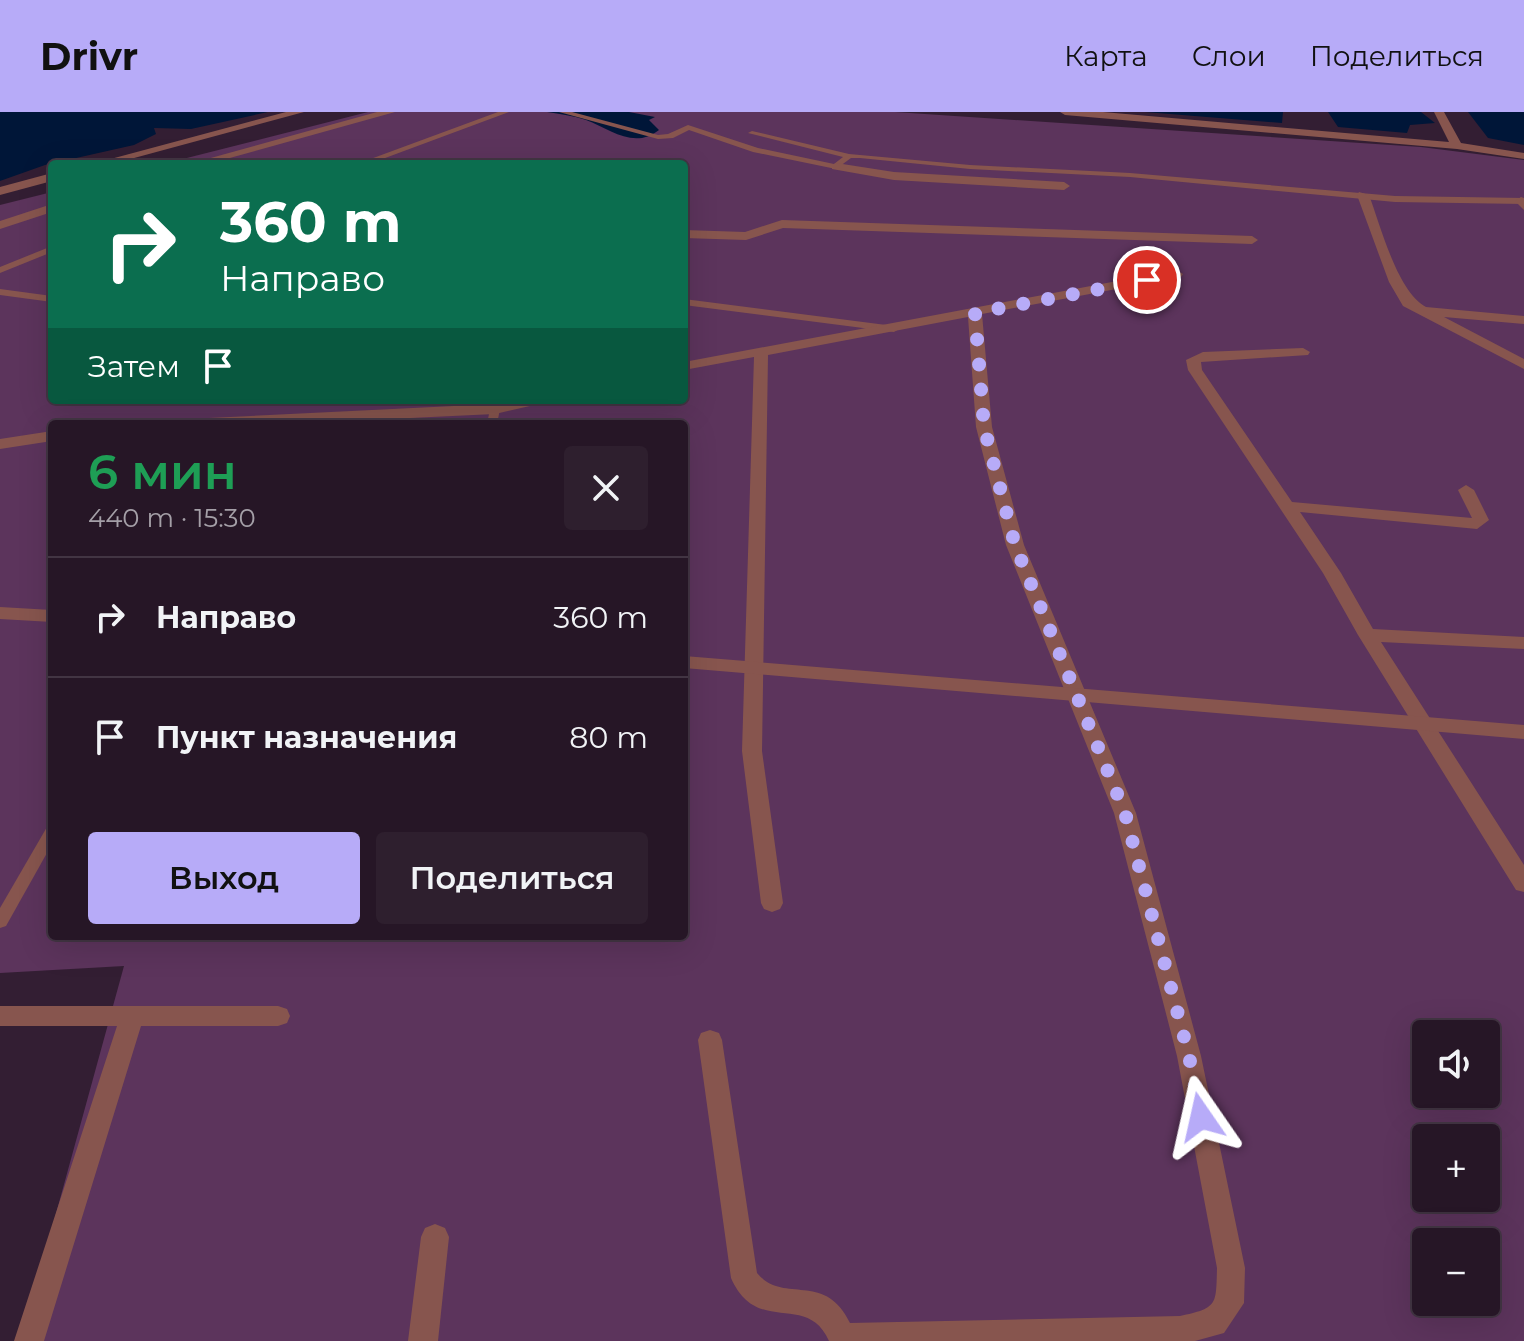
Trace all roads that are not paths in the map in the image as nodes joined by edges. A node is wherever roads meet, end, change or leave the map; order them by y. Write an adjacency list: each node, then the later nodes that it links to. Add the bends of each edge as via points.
1 (299, 112): 11 (street)
2 (390, 112): 12 (street)
3 (505, 112): 13 (lane)
4 (563, 112): 14 (lane, via 658,137 688,127 756,150)
5 (1065, 112): 8 (street)
6 (1439, 112): 8 (street)
7 (752, 133): 9 (lane)
8 (1457, 146): 10 (street)
9 (849, 156): 14 (lane); 18 (lane)
10 (1524, 156)
11 (113, 160)
12 (210, 160)
13 (372, 160)
14 (836, 167): 16 (street, via 894,176)
15 (48, 178): 17 (street)
16 (1064, 186)
17 (0, 191)
18 (1363, 195): 19 (lane); 30 (street, via 1401,295)
19 (1523, 202)
20 (48, 209): 21 (street)
21 (0, 225)
22 (688, 234): 23 (street, via 746,236 782,224)
23 (1252, 240)
24 (48, 251): 25 (lane)
25 (0, 270)
26 (1176, 274): 31 (street)
27 (0, 292): 28 (lane)
28 (48, 298)
29 (688, 303): 33 (lane)
30 (1417, 310): 32 (street); 37 (street)
31 (975, 313): 33 (street); 51 (street, via 984,427 1015,545)
32 (1524, 320)
33 (894, 329): 34 (street)
34 (761, 350): 36 (street); 50 (street)
35 (1303, 352): 44 (street, via 1193,360)
36 (688, 365)
37 (1524, 365)
38 (527, 404): 39 (street)
39 (493, 416): 40 (street)
40 (342, 420)
41 (48, 437): 42 (street)
42 (0, 444)
43 (1466, 490): 44 (street, via 1481,520 1477,524)
44 (1285, 506): 47 (street)
45 (0, 613): 46 (street)
46 (48, 616)
47 (1367, 635): 48 (street); 52 (street)
48 (1524, 643)
49 (688, 662): 50 (street)
50 (754, 668): 51 (street); 56 (street, via 752,751)
51 (1079, 696): 52 (street); 63 (street, via 1125,813 1189,1056 1231,1268 1230,1303 1214,1323 1180,1330)
52 (1425, 723): 53 (street); 55 (street)
53 (1524, 732)
54 (48, 838): 57 (lane)
55 (1524, 884)
56 (772, 903)
57 (0, 922)
58 (0, 1016): 60 (street)
59 (278, 1016): 60 (street)
60 (132, 1017): 64 (street)
61 (710, 1040): 63 (street, via 746,1279 752,1289 770,1298 822,1307 835,1316)
62 (435, 1237): 65 (street)
63 (841, 1339)
64 (29, 1341)
65 (423, 1341)

